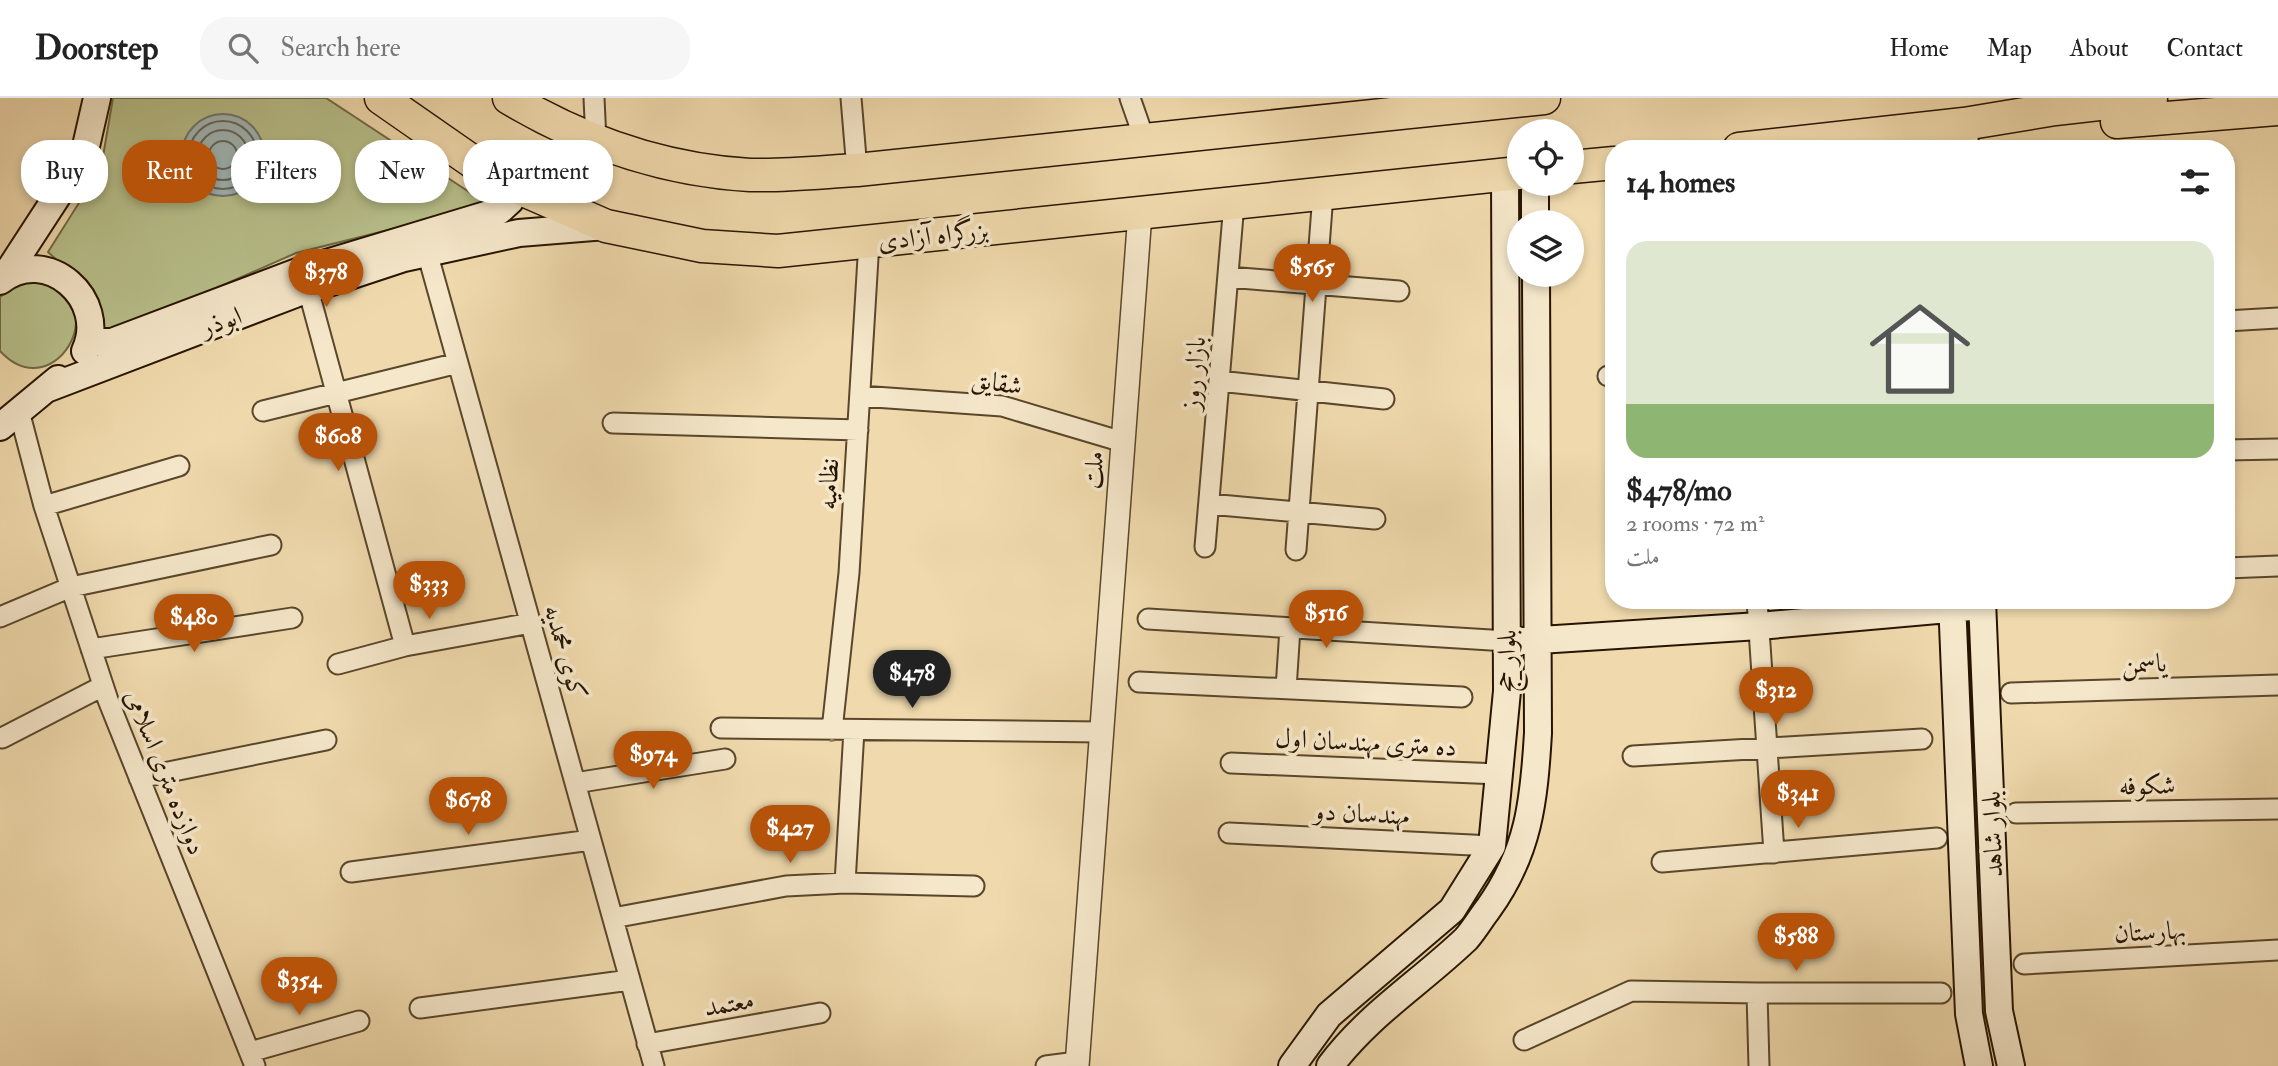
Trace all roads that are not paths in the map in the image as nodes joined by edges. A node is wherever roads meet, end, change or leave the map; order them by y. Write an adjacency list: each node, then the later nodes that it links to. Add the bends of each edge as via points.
1 (97, 98): 36 (main road, via 84,155)
2 (381, 98): 20 (highway, بزرگراه آزادی)
3 (509, 98): 16 (highway, via 552,124)
4 (594, 98): 17 (street)
5 (851, 98): 23 (street)
6 (1130, 98): 14 (street)
7 (1544, 98): 9 (highway)
8 (2151, 98): 12 (highway)
9 (1507, 100): 10 (highway)
10 (1359, 107): 14 (highway)
11 (2278, 109): 12 (highway, via 2056,127)
12 (1998, 119): 13 (highway)
13 (1964, 136): 15 (highway)
14 (1143, 138): 23 (highway)
15 (1933, 138): 18 (highway)
16 (593, 140)
17 (596, 140)
18 (1898, 140)
19 (613, 148): 23 (highway, via 638,158 750,175)
20 (463, 156)
21 (1605, 164): 22 (highway)
22 (1584, 166)
23 (857, 170)
24 (1507, 175): 25 (highway, بزرگراه آزادی)
25 (1323, 194): 29 (highway, بزرگراه آزادی); 37 (street)
26 (1508, 196): 31 (main road, بلوار حج)
27 (508, 203): 34 (main road, ابوذر)
28 (553, 203): 32 (highway, بزرگراه آزادی)
29 (1234, 203): 30 (highway, بزرگراه آزادی); 35 (street, بازار روز)
30 (1140, 213): 33 (highway, بزرگراه آزادی); 55 (street, ملت)
31 (1505, 217): 78 (main road, بلوار حج)
32 (606, 226): 33 (highway, بزرگراه آزادی, via 702,246 765,250); 34 (main road, ابوذر)
33 (869, 241): 49 (street, نظامیه)
34 (424, 243): 39 (main road, ابوذر); 43 (main road, ابوذر, via 287,275 112,342 97,342); 44 (street, کوی محمدیه)
35 (1228, 277): 37 (street); 45 (street, بازار روز)
36 (2, 280): 43 (main road, via 37,269 69,281 88,308)
37 (1316, 284): 40 (street); 47 (street)
38 (1536, 287): 79 (main road, بلوار حج)
39 (308, 289): 46 (main road, ابوذر); 48 (street)
40 (1399, 291)
41 (2278, 318): 42 (street)
42 (2235, 320)
43 (90, 334): 46 (main road, via 81,358)
44 (458, 363): 48 (street); 76 (street, کوی محمدیه)
45 (1219, 381): 47 (street); 59 (street, بازار روز)
46 (46, 389): 52 (main road)
47 (1308, 390): 50 (street); 61 (street)
48 (337, 395): 51 (street); 80 (street)
49 (860, 396): 54 (street, نظامیه); 55 (street, شقایق, via 1002,405)
50 (1384, 399)
51 (264, 411)
52 (9, 419): 60 (street, دوازده متری اسلامی)
53 (612, 423): 54 (street)
54 (858, 430): 90 (street, نظامیه)
55 (1123, 442): 92 (street, ملت)
56 (2278, 449): 57 (street)
57 (2235, 450)
58 (179, 466): 60 (street)
59 (1209, 504): 61 (street); 64 (street, بازار روز)
60 (44, 506): 68 (street, دوازده متری اسلامی)
61 (1299, 512): 62 (street); 65 (street)
62 (1375, 519)
63 (271, 545): 68 (street)
64 (1205, 547)
65 (1296, 550)
66 (2278, 566): 67 (street)
67 (2235, 568)
68 (71, 587): 73 (street); 81 (street, دوازده متری اسلامی)
69 (1844, 609): 72 (main road)
70 (1952, 609): 121 (main road, بلوار شاهد)
71 (1982, 609): 118 (main road, بلوار شاهد)
72 (1758, 613): 79 (main road); 96 (street)
73 (0, 617)
74 (292, 618): 81 (street)
75 (1147, 619): 77 (street)
76 (531, 624): 80 (street); 102 (street, کوی محمدیه)
77 (1290, 628): 78 (street); 86 (street)
78 (1507, 641): 79 (main road); 100 (main road, بلوار حج)
79 (1538, 642): 132 (main road, بلوار حج, via 1535,799 1522,848 1503,888 1468,937 1353,1035)
80 (405, 646): 82 (street)
81 (91, 649): 85 (street, دوازده متری اسلامی)
82 (338, 664)
83 (1139, 682): 86 (street)
84 (2278, 685): 87 (street, یاسمن)
85 (103, 686): 93 (street); 101 (street, دوازده متری اسلامی)
86 (1286, 689): 88 (street)
87 (2011, 693)
88 (1462, 698)
89 (721, 728): 90 (street)
90 (832, 730): 91 (street)
91 (854, 730): 92 (street); 112 (street)
92 (1102, 732): 128 (street, ملت)
93 (2, 738)
94 (1922, 739): 96 (street)
95 (326, 740): 101 (street)
96 (1767, 748): 97 (street); 109 (street)
97 (1633, 756)
98 (725, 759): 102 (street)
99 (1231, 763): 100 (street, ده متری مهندسان اول)
100 (1499, 774): 108 (main road, بلوار حج)
101 (139, 778): 127 (street, دوازده متری اسلامی)
102 (575, 783): 107 (street, کوی محمدیه)
103 (2278, 810): 104 (street, شکوفه)
104 (2016, 813)
105 (1229, 833): 108 (street, مهندسان دو)
106 (1937, 838): 109 (street)
107 (591, 841): 111 (street); 114 (street, کوی محمدیه)
108 (1492, 846): 131 (main road, بلوار حج, via 1452,910 1329,1015)
109 (1773, 853): 110 (street)
110 (1662, 862)
111 (351, 873)
112 (845, 883): 113 (street); 114 (street, via 786,886)
113 (975, 886)
114 (612, 918): 117 (street, کوی محمدیه)
115 (2278, 950): 116 (street, بهارستان)
116 (2024, 964)
117 (630, 980): 122 (street); 126 (street, کوی محمدیه)
118 (1998, 992): 121 (main road); 135 (main road, بلوار شاهد)
119 (1757, 993): 120 (street); 125 (street, via 1631,991); 133 (street)
120 (1941, 993)
121 (1968, 993): 134 (main road, بلوار شاهد)
122 (420, 1008)
123 (820, 1013): 126 (street, معتمد)
124 (359, 1021): 127 (street)
125 (1524, 1040)
126 (648, 1044): 129 (street, کوی محمدیه)
127 (253, 1059)
128 (1077, 1064): 130 (street)
129 (654, 1066)
130 (1046, 1066)
131 (1292, 1066)
132 (1330, 1066)
133 (1759, 1066)
134 (1979, 1066)
135 (2011, 1066)

